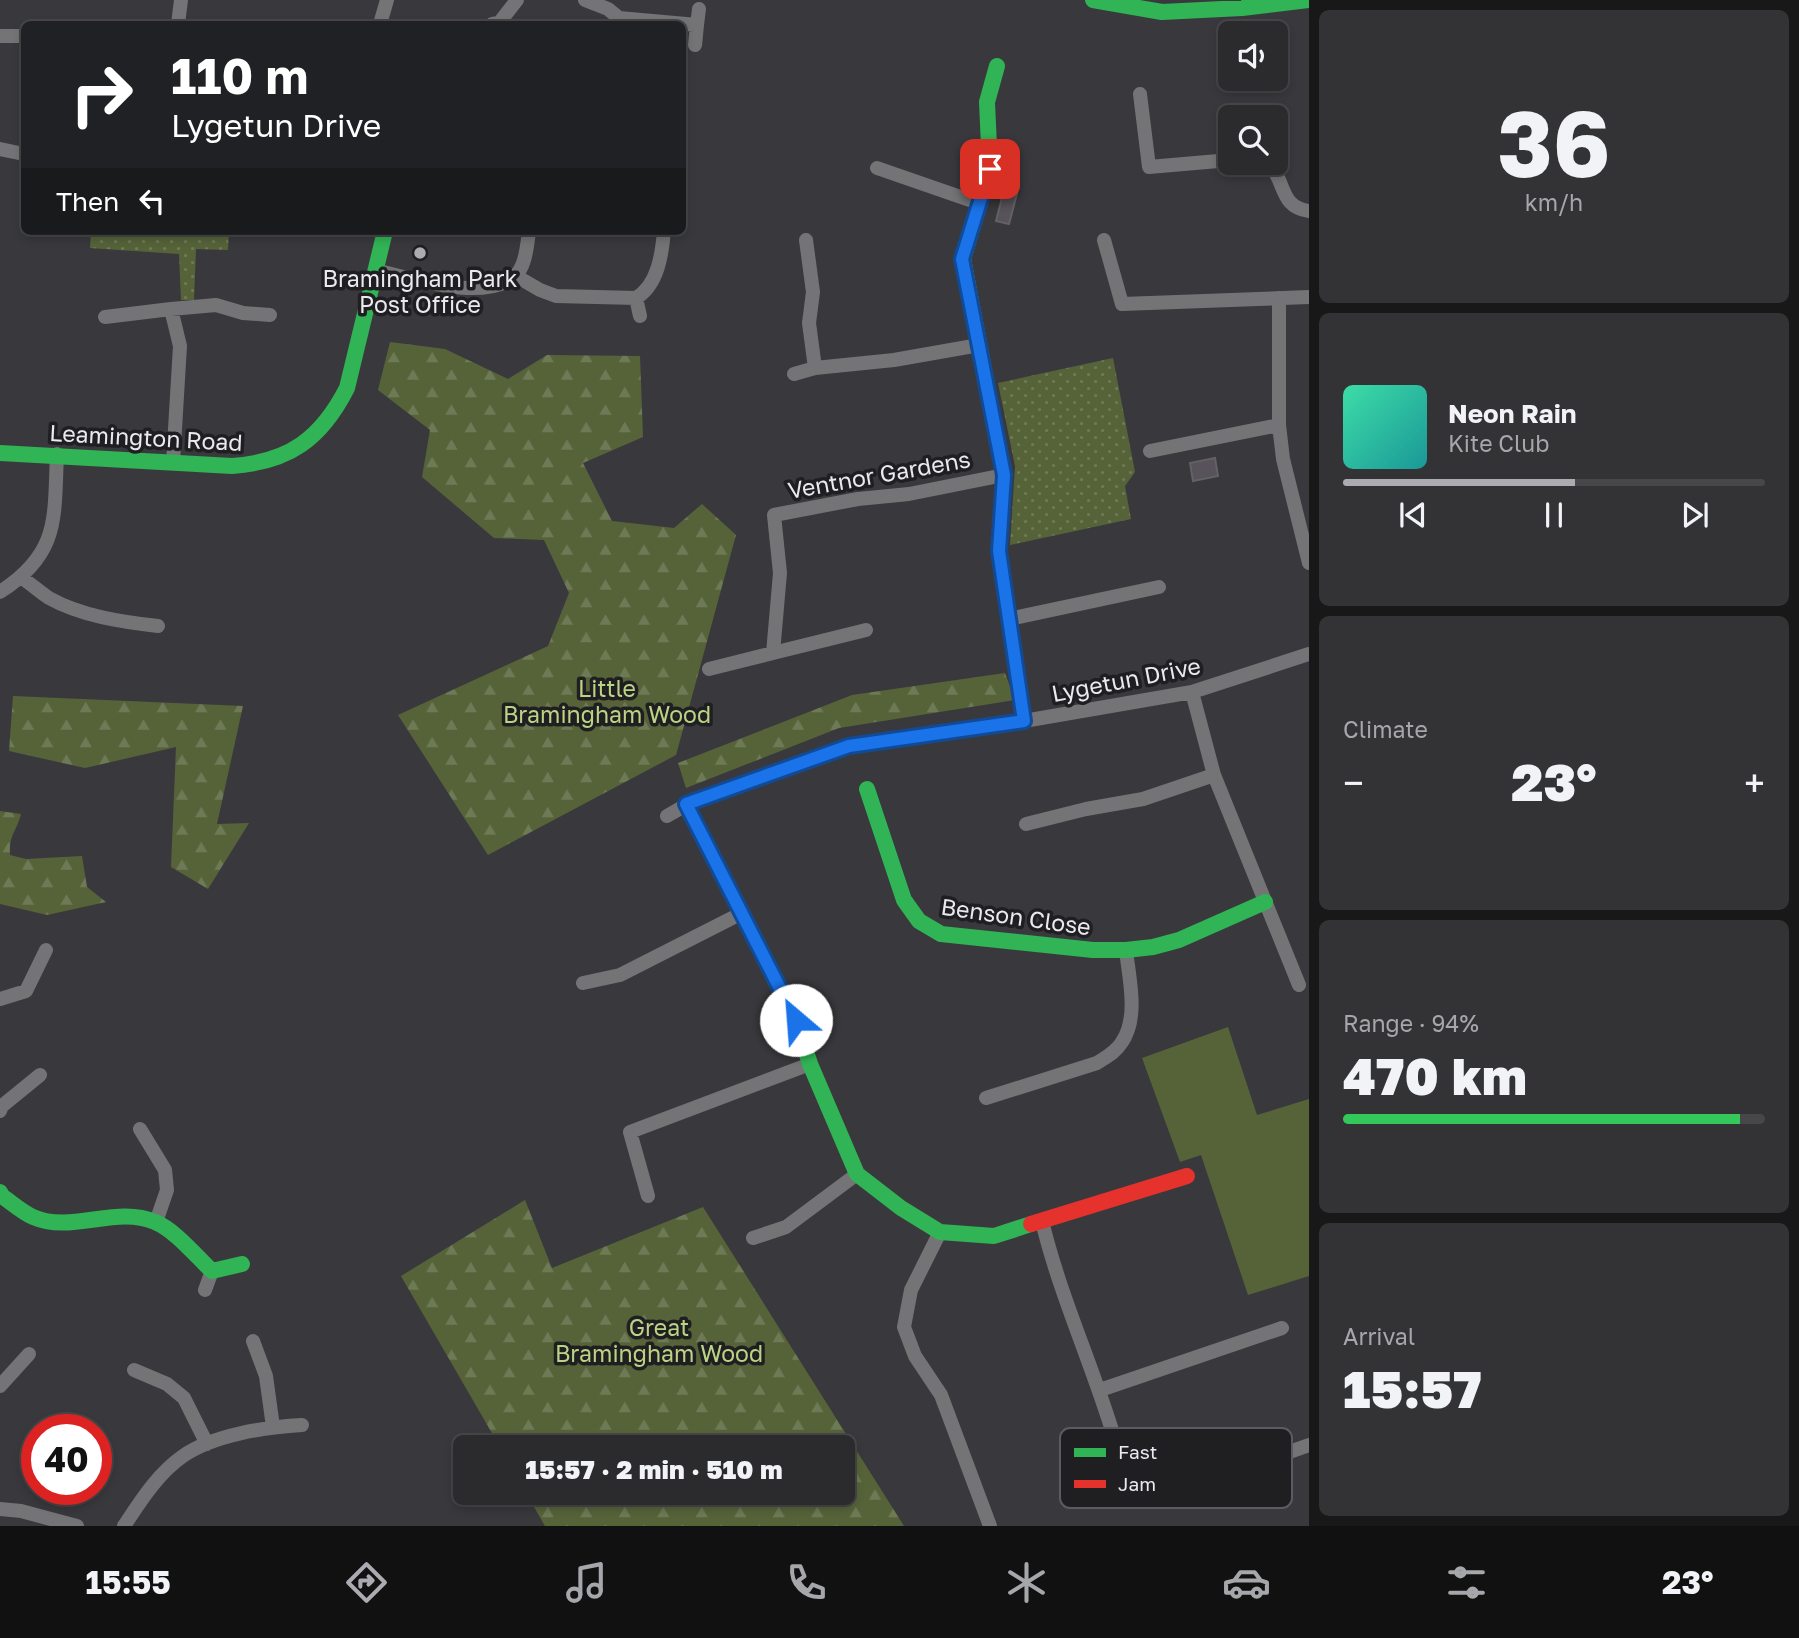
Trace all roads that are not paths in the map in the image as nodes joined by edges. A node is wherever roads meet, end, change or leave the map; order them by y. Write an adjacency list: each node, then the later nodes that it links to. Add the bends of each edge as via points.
1 (181, 0): 8 (street)
2 (387, 0): 9 (street)
3 (517, 0): 10 (street)
4 (585, 0): 11 (street, via 608,9)
5 (1093, 0): 6 (street, via 1162,12)
6 (1309, 0)
7 (699, 9): 13 (street)
8 (178, 21)
9 (381, 21)
10 (501, 21)
11 (618, 21)
12 (686, 24): 13 (street)
13 (697, 25): 16 (street)
14 (0, 36): 15 (street)
15 (21, 36)
16 (695, 45)
17 (997, 66): 24 (street, Ventnor Gardens, via 986,102 990,169)
18 (1140, 94): 21 (street, via 1149,167)
19 (0, 149): 20 (street)
20 (21, 153)
21 (1218, 161)
22 (877, 168): 24 (street)
23 (1278, 175): 25 (street, via 1285,197)
24 (981, 204): 40 (street, Ventnor Gardens, via 962,259)
25 (1309, 211)
26 (384, 235): 31 (street, Leamington Road)
27 (528, 235): 32 (street)
28 (664, 235): 34 (street, via 657,269 645,293)
29 (806, 240): 41 (street, via 813,292 808,323)
30 (1104, 240): 35 (street, via 1122,304)
31 (377, 271): 32 (street, via 467,289 494,286); 47 (street, Leamington Road, via 347,388 326,425 282,456 244,467)
32 (516, 276): 34 (street, via 556,296)
33 (1309, 297): 35 (street)
34 (636, 298): 38 (street)
35 (1279, 298): 43 (street)
36 (171, 309): 37 (street, via 216,306); 39 (street); 47 (street, via 180,346)
37 (270, 314)
38 (640, 316)
39 (106, 317)
40 (979, 345): 41 (street); 48 (street, Ventnor Gardens)
41 (815, 368): 42 (street)
42 (794, 374)
43 (1279, 425): 44 (street); 49 (street, via 1283,458)
44 (1150, 451)
45 (0, 453): 46 (street, Leamington Road)
46 (57, 454): 47 (street, Leamington Road); 51 (street, via 54,517 42,555)
47 (173, 462)
48 (1004, 475): 54 (street, Ventnor Gardens, via 999,551); 57 (street, Ventnor Gardens, via 774,515 780,573)
49 (1304, 521): 50 (street)
50 (1309, 563)
51 (22, 578): 53 (street); 55 (street, via 76,609)
52 (1159, 587): 54 (street)
53 (0, 592)
54 (1009, 619): 61 (street, Ventnor Gardens)
55 (158, 626)
56 (866, 631): 57 (street)
57 (773, 653): 59 (street)
58 (1309, 654): 60 (street, Lygetun Drive)
59 (709, 669)
60 (1192, 692): 61 (street, Lygetun Drive); 62 (street)
61 (1024, 721): 64 (street, Lygetun Drive, via 849,746)
62 (1214, 775): 66 (street, via 1143,799); 67 (street)
63 (867, 789): 70 (street, Benson Close, via 904,900 925,927 941,934)
64 (686, 804): 65 (street, Lygetun Drive); 68 (street)
65 (667, 816)
66 (1026, 824)
67 (1265, 902): 70 (street, Benson Close, via 1179,940); 72 (street)
68 (742, 913): 71 (street, via 620,975); 74 (street, via 796,1020)
69 (46, 950): 73 (street, via 26,991)
70 (1126, 950): 76 (street, via 1130,1021 1113,1053 1097,1063)
71 (583, 983)
72 (1299, 985)
73 (0, 999)
74 (810, 1064): 79 (street); 82 (street, via 630,1132)
75 (40, 1075): 77 (street)
76 (986, 1098)
77 (0, 1111)
78 (140, 1129): 84 (street, via 165,1170 167,1190)
79 (857, 1174): 85 (street); 86 (street, via 786,1227)
80 (1187, 1176): 83 (street)
81 (1, 1195): 84 (street, via 35,1218 69,1223 112,1218)
82 (648, 1196)
83 (1042, 1221): 85 (street, via 994,1236); 95 (street)
84 (156, 1222): 88 (street)
85 (940, 1231): 103 (street, via 911,1290 904,1327 915,1356 942,1395)
86 (753, 1238)
87 (242, 1264): 88 (street)
88 (212, 1271): 89 (street)
89 (205, 1290)
90 (1282, 1328): 95 (street)
91 (253, 1341): 97 (street, via 266,1376)
92 (29, 1354): 94 (street)
93 (134, 1370): 99 (street, via 167,1384 184,1398)
94 (0, 1386)
95 (1100, 1390): 98 (street)
96 (302, 1425): 97 (street)
97 (273, 1427): 99 (street)
98 (1111, 1428)
99 (207, 1444): 105 (street, via 173,1465)
100 (1309, 1445): 101 (street)
101 (1292, 1451)
102 (0, 1509): 104 (street)
103 (988, 1519)
104 (77, 1526)
105 (124, 1526)

